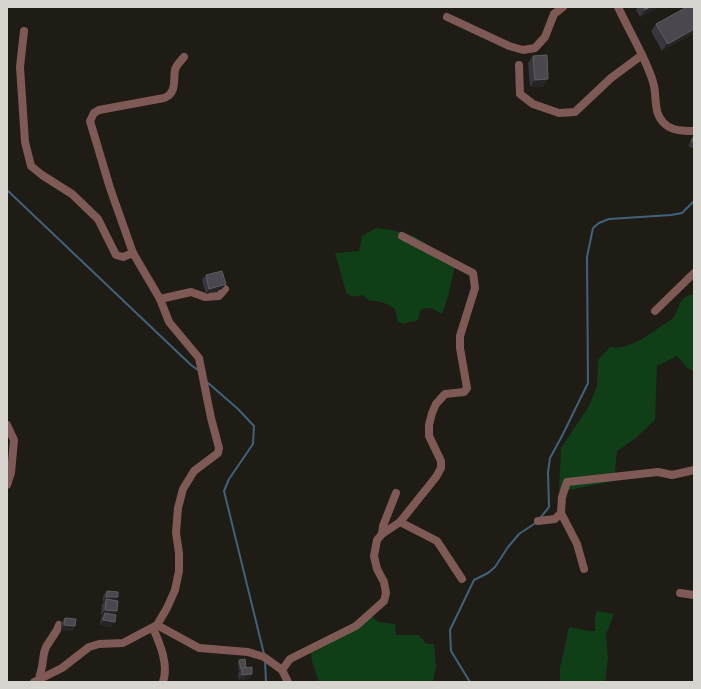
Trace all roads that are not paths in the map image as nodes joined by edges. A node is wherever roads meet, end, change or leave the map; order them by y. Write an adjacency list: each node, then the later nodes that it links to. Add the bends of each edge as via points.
1 (563, 7): 3 (street, via 554,14 545,37 535,48 523,50)
2 (618, 7): 5 (street)
3 (447, 17)
4 (24, 31): 10 (street, via 20,67 25,142 31,166 72,194 98,219 116,255 123,257)
5 (642, 55): 7 (street, via 611,78 575,112 559,114 533,104 520,94); 8 (street, via 654,87 656,111 661,119 666,125 678,130)
6 (184, 56): 10 (street, via 175,69 173,91 170,96 99,110 90,121)
7 (520, 65)
8 (694, 131)
9 (402, 236): 21 (street, via 473,273 475,288 460,336 467,388 464,392 445,394 436,404 429,425 429,436 441,461 441,468)
10 (133, 253): 13 (street)
11 (694, 273): 14 (street)
12 (225, 290): 13 (street, via 219,296 191,292)
13 (160, 299): 28 (street, via 169,322 199,358 220,448 218,453 194,471 184,489 178,508 176,533 180,553 175,590)
14 (655, 311)
15 (7, 425): 17 (street, via 14,440)
16 (694, 470): 19 (street, via 672,475 658,472 567,482 562,497)
17 (7, 485)
18 (396, 494): 22 (street)
19 (561, 513): 20 (street, via 555,519); 23 (street, via 577,544)
20 (538, 521)
21 (400, 522): 22 (street); 24 (street, via 437,541)
22 (382, 534): 29 (street, via 377,540 374,556 377,570 384,582 384,601 356,626 290,659)
23 (584, 569)
24 (462, 579)
25 (680, 593): 26 (street)
26 (694, 595)
27 (59, 624): 30 (street, via 44,653)
28 (155, 626): 29 (street, via 199,648 248,652 264,657); 30 (street, via 123,644 99,644 89,647 53,674); 31 (street, via 166,673)
29 (282, 670): 32 (street)
30 (37, 681)
31 (163, 682)
32 (288, 682)

